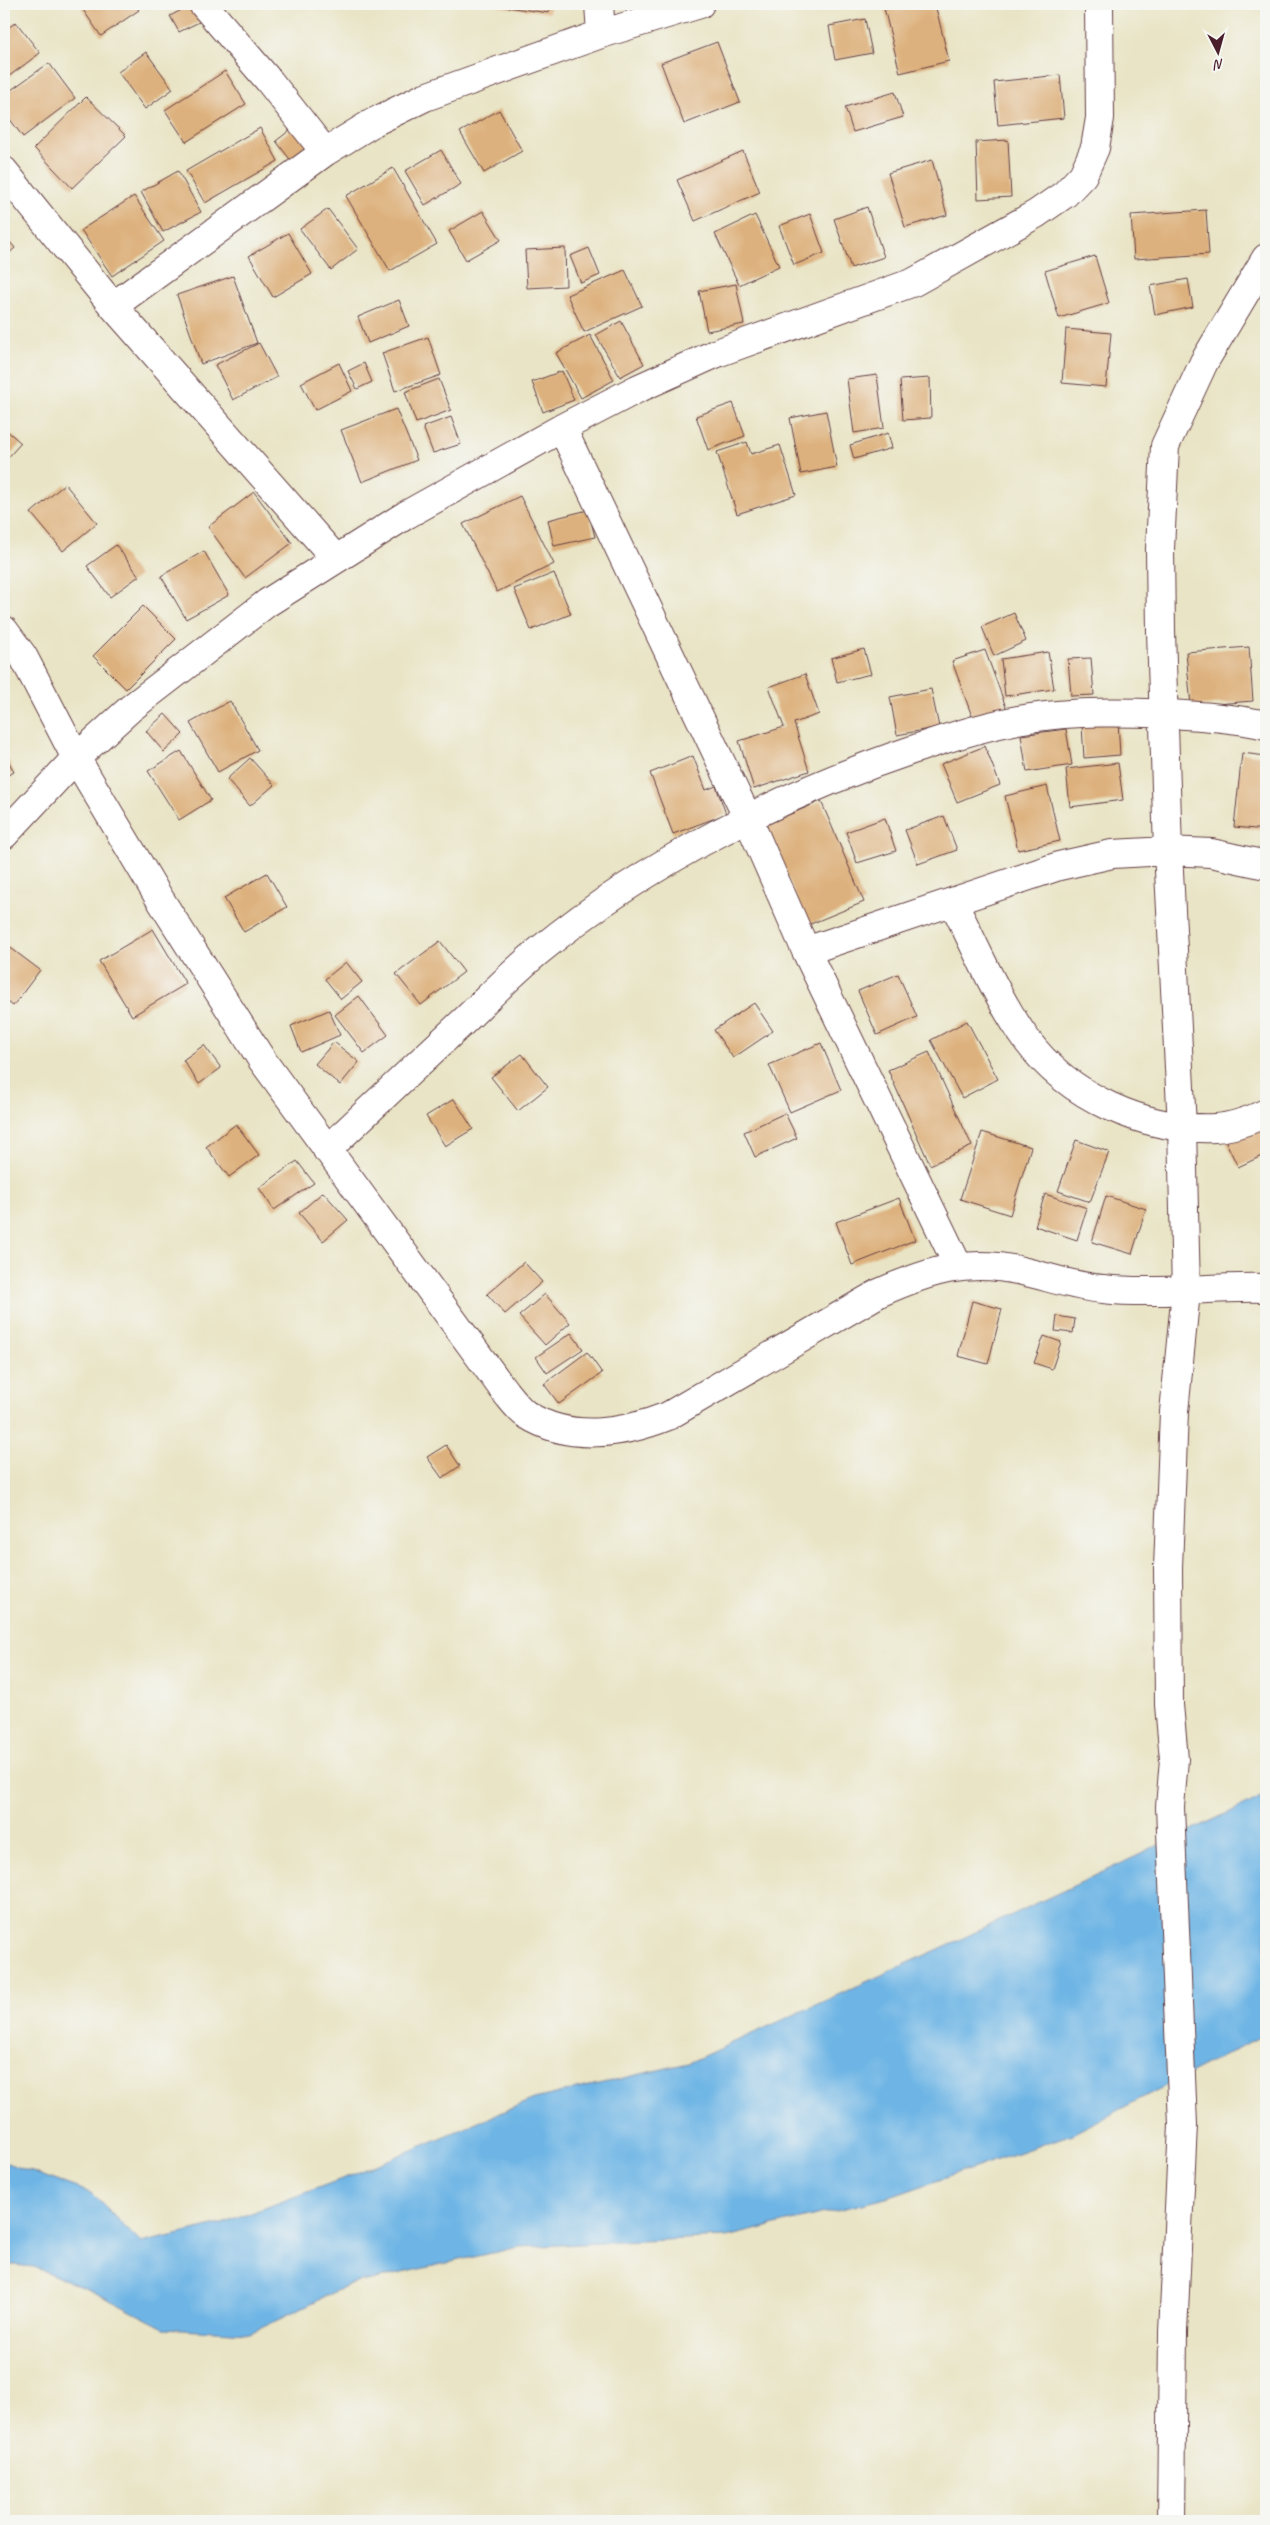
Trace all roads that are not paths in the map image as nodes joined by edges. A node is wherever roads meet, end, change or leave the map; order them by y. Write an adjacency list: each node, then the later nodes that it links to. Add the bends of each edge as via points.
1 (202, 4): 6 (street)
2 (600, 4): 5 (street)
3 (700, 4): 5 (street)
4 (1099, 4): 10 (street, via 1100,118 1096,141 1083,175 1065,194 1036,214 914,282 717,353)
5 (602, 34): 6 (street, via 425,97 374,122)
6 (325, 152): 9 (street)
7 (4, 171): 9 (street)
8 (1266, 258): 13 (street, via 1204,362 1165,446 1160,549)
9 (113, 306): 11 (street)
10 (562, 428): 11 (street); 16 (street)
11 (335, 558): 15 (street, via 267,603 198,655 131,708)
12 (4, 630): 15 (street, via 22,656)
13 (1165, 714): 14 (street, via 1232,717); 16 (street, via 1078,712 972,730 860,767); 18 (street)
14 (1266, 725)
15 (76, 758): 17 (street); 24 (street, via 233,1015)
16 (748, 819): 21 (street); 24 (street, via 654,870 539,950)
17 (4, 835)
18 (1168, 851): 19 (street, via 1211,854); 20 (street, via 1112,854 1059,866); 23 (street)
19 (1266, 865)
20 (953, 902): 21 (street); 23 (street, via 1011,1014 1026,1039 1048,1065 1082,1091 1110,1106 1145,1120)
21 (806, 951): 25 (street)
22 (1266, 1113): 23 (street, via 1217,1128)
23 (1182, 1127): 27 (street)
24 (327, 1150): 25 (street, via 506,1393 526,1414 550,1426 577,1432 640,1427 668,1416 879,1293 912,1279)
25 (958, 1266): 27 (street, via 986,1265 1019,1270 1101,1289)
26 (1266, 1288): 27 (street)
27 (1186, 1291): 28 (street, via 1174,1412 1168,1568 1169,1705 1174,1759 1170,1807 1183,2125 1173,2332)
28 (1172, 2521)

